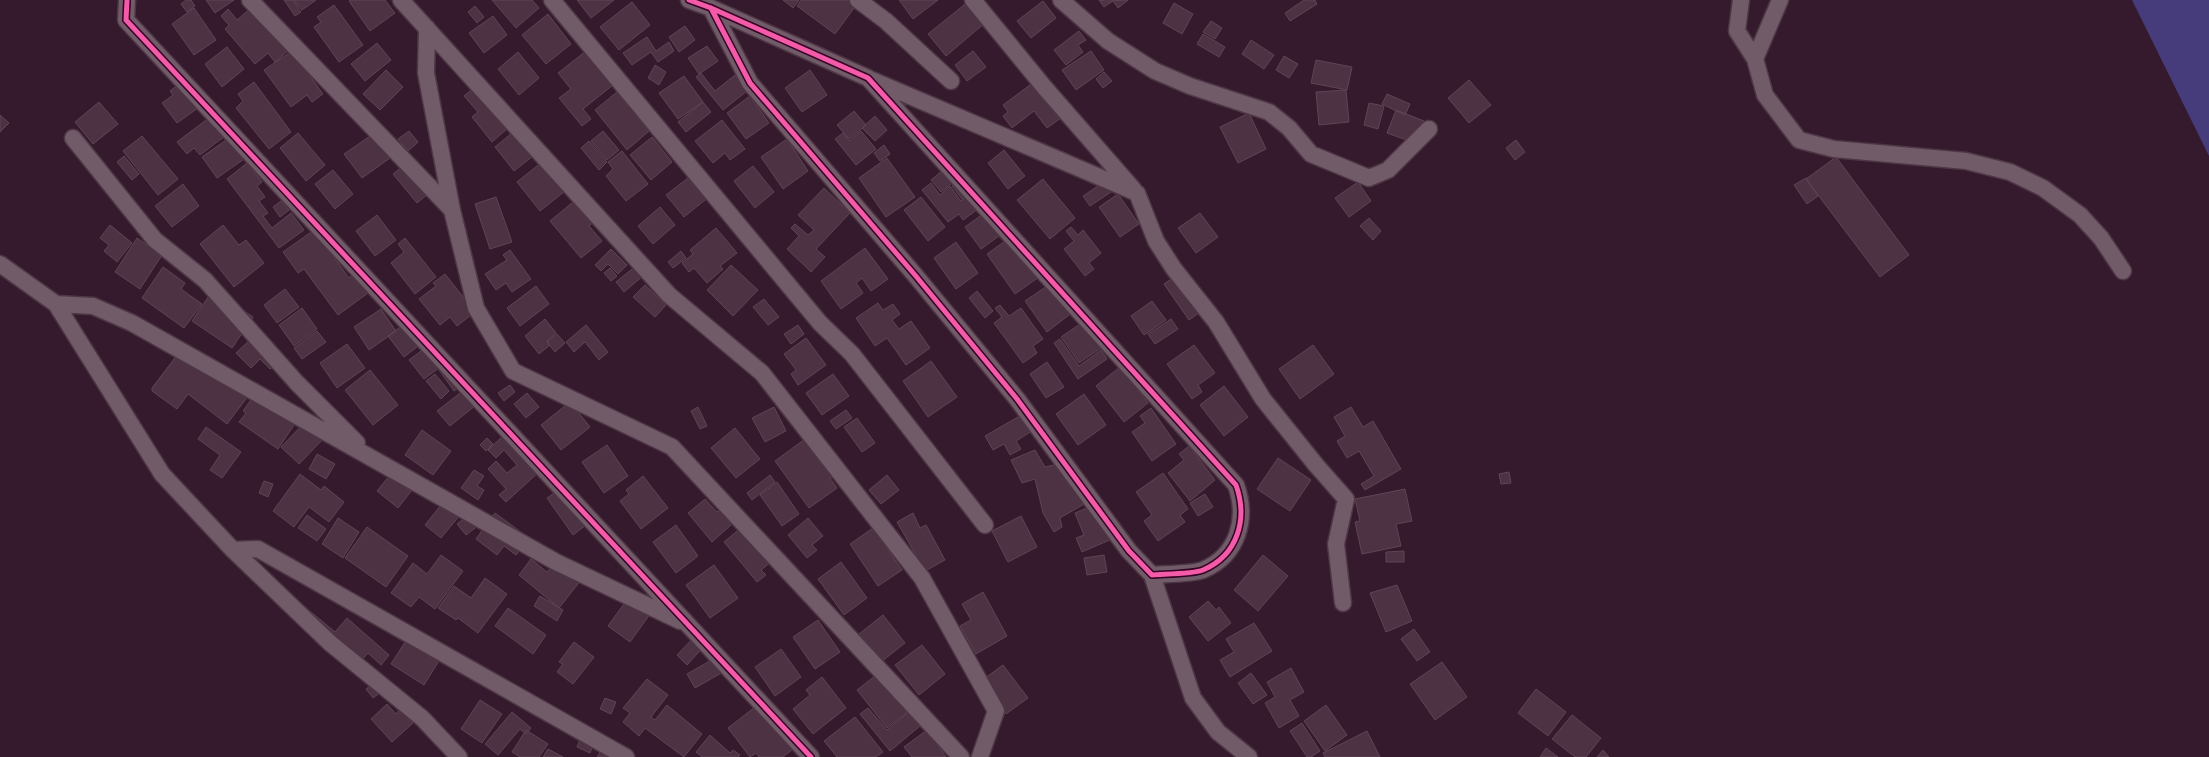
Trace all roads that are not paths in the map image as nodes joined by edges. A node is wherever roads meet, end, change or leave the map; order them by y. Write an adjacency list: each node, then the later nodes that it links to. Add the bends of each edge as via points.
1 (127, 0): 28 (street, via 126,20)
2 (250, 0): 19 (street)
3 (401, 0): 12 (street)
4 (552, 0): 24 (street, via 820,323 852,354)
5 (689, 0): 11 (street)
6 (858, 0): 15 (street)
7 (973, 0): 18 (street)
8 (1061, 0): 16 (street, via 1108,41 1155,71 1269,112 1311,154 1369,178 1388,170)
9 (1741, 0): 13 (street, via 1737,32)
10 (1780, 0): 13 (street)
11 (711, 8): 14 (street); 26 (street, via 750,83 1017,399 1129,550)
12 (427, 28): 19 (street, via 426,73); 33 (street, via 669,295 762,374 922,578 996,711)
13 (1755, 59): 21 (street, via 1765,96 1799,140 1834,149 1966,162 2010,172 2043,188 2080,215 2101,238)
14 (868, 78): 18 (street); 26 (street, via 1236,485 1242,501 1241,527 1227,553 1202,570)
15 (951, 80)
16 (1429, 128)
17 (73, 138): 23 (street, via 154,240 205,280 297,383)
18 (1137, 193): 27 (street, via 1156,241 1174,269 1216,322 1263,399 1346,499 1336,544)
19 (452, 210): 32 (street, via 476,308 513,371 672,446)
20 (0, 264): 22 (street)
21 (2123, 271)
22 (56, 304): 23 (street, via 93,306 132,323); 25 (street, via 162,474)
23 (371, 458): 28 (street, via 556,562)
24 (985, 525)
25 (233, 550): 29 (street, via 330,643 422,718); 30 (street, via 258,549)
26 (1152, 574): 34 (street, via 1193,698 1218,732)
27 (1343, 602)
28 (689, 626): 31 (street)
29 (459, 757)
30 (626, 757)
31 (811, 757)
32 (961, 757)
33 (980, 757)
34 (1249, 757)

